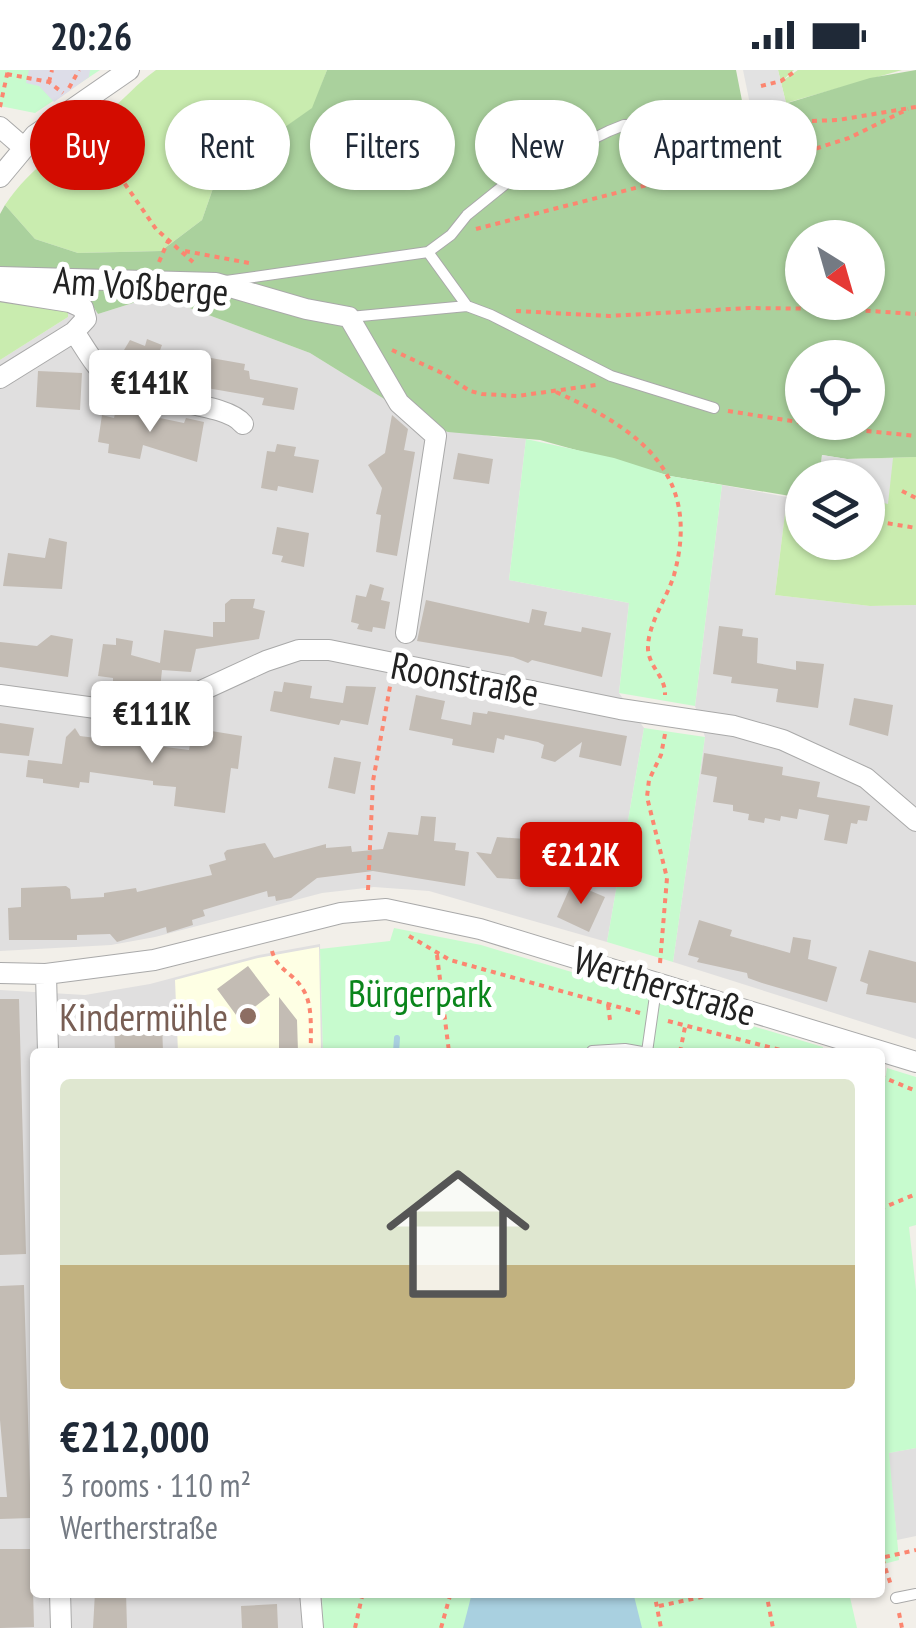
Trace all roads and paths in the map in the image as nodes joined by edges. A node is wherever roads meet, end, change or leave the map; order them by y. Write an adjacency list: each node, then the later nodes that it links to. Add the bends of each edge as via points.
1 (52, 70): 6 (path)
2 (79, 70): 6 (path, via 65,95)
3 (129, 70): 8 (street)
4 (797, 70): 7 (path)
5 (8, 72): 6 (path); 9 (path)
6 (48, 82)
7 (760, 86)
8 (86, 100)
9 (0, 106)
10 (916, 107): 11 (path)
11 (908, 109): 12 (path); 19 (path, via 849,138 755,168 642,186)
12 (817, 121)
13 (0, 127): 16 (street)
14 (619, 127): 19 (lane, via 513,178)
15 (30, 143): 16 (street)
16 (23, 148): 17 (street)
17 (0, 176)
18 (130, 190): 20 (path)
19 (451, 236): 21 (lane)
20 (181, 251): 22 (path); 24 (path)
21 (428, 252): 22 (lane); 26 (lane)
22 (278, 272): 24 (lane)
23 (0, 277): 24 (street, Am Voßberge)
24 (216, 283): 29 (street, Am Voßberge)
25 (0, 291): 30 (street, via 83,308 84,324)
26 (467, 306): 28 (lane); 29 (lane)
27 (916, 314): 28 (path, via 749,308)
28 (491, 315): 32 (lane)
29 (349, 317): 42 (street, via 399,404 436,436)
30 (74, 332): 33 (street); 36 (street, via 121,386 229,413)
31 (388, 348): 34 (path, via 470,391)
32 (611, 376): 34 (path); 35 (lane)
33 (0, 378)
34 (556, 392): 45 (path, via 635,435 676,496 683,534 648,646 666,686)
35 (714, 408): 37 (path)
36 (243, 424)
37 (916, 436)
38 (902, 491): 39 (path)
39 (916, 498)
40 (885, 523): 41 (path)
41 (916, 528)
42 (406, 633)
43 (400, 665): 44 (street, Roonstraße, via 299,650 179,701 132,713); 45 (street, Roonstraße); 47 (path, via 373,781)
44 (0, 694)
45 (668, 716): 46 (street, Roonstraße, via 734,726 829,758 866,778); 51 (path, via 647,798 667,878)
46 (916, 821)
47 (367, 910): 48 (street, Wertherstraße); 51 (street, Wertherstraße, via 480,929)
48 (266, 932): 50 (street, Wertherstraße, via 154,960); 57 (path, via 276,965 302,987 308,1002)
49 (0, 973): 50 (street, Wertherstraße)
50 (46, 974): 56 (street)
51 (657, 982): 53 (lane); 62 (street, Wertherstraße)
52 (608, 1004): 53 (path); 54 (path); 58 (path, via 437,955)
53 (652, 1016): 55 (path); 59 (lane)
54 (610, 1020)
55 (686, 1026): 60 (path); 61 (path)
56 (48, 1048)
57 (311, 1048)
58 (449, 1048)
59 (645, 1048)
60 (682, 1048)
61 (756, 1048)
62 (871, 1048)
63 (885, 1052): 64 (street, Wertherstraße)
64 (916, 1062)
65 (885, 1078): 66 (path)
66 (916, 1091)
67 (916, 1194): 68 (path)
68 (885, 1208)
69 (916, 1550): 70 (path)
70 (885, 1557)
71 (916, 1594): 79 (lane)
72 (60, 1598): 81 (street)
73 (310, 1598): 82 (street)
74 (362, 1598): 83 (path)
75 (450, 1598): 84 (path)
76 (657, 1598): 80 (path)
77 (697, 1598): 80 (path)
78 (767, 1598): 86 (path)
79 (896, 1598)
80 (660, 1606): 85 (path)
81 (61, 1628)
82 (312, 1628)
83 (355, 1628)
84 (442, 1628)
85 (662, 1628)
86 (773, 1628)

